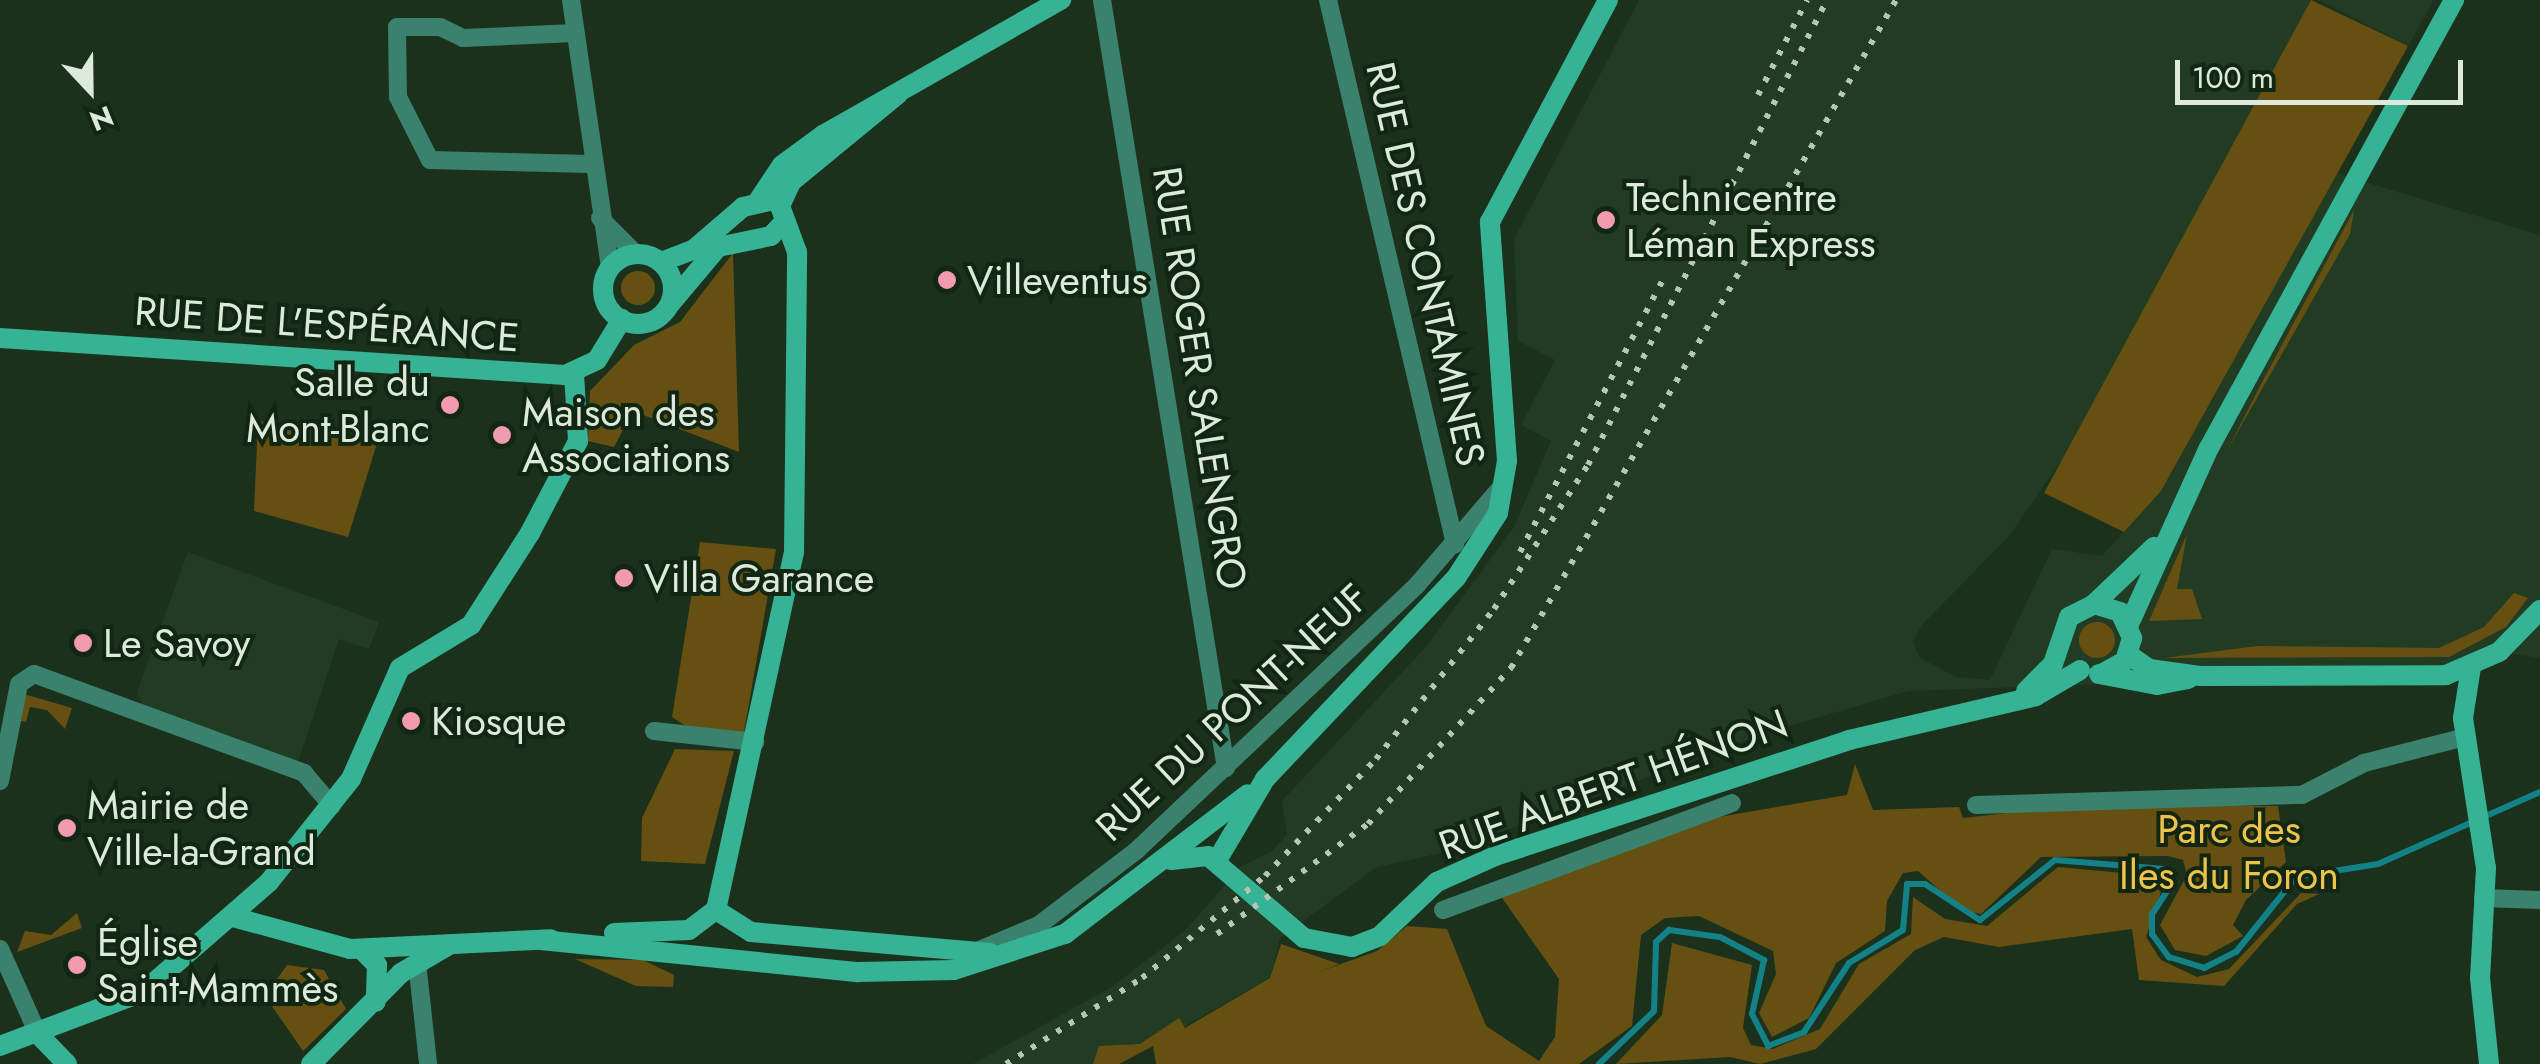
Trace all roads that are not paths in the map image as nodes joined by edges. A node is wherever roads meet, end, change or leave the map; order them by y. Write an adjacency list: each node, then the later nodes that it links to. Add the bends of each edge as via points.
1 (571, 0): 7 (street)
2 (1061, 0): 8 (street)
3 (1102, 0): 37 (street, RUE ROGER SALENGRO)
4 (1328, 0): 22 (street, RUE DES CONTAMINES)
5 (1608, 0): 20 (street, via 1490,222)
6 (2454, 0): 21 (street)
7 (574, 33): 9 (street); 9 (street, via 464,38 440,27 397,27 398,97 422,156)
8 (898, 94): 10 (street, via 790,158); 11 (street, via 791,182)
9 (590, 164): 12 (street)
10 (758, 201): 11 (street); 14 (street)
11 (782, 214): 16 (street, via 771,236 714,251); 36 (street, via 797,262 796,535)
12 (600, 218): 13 (street); 15 (street)
13 (636, 254): 14 (street); 15 (street)
14 (660, 262): 16 (street, via 672,282)
15 (610, 268): 17 (street, via 604,296)
16 (666, 309): 17 (street, via 646,322)
17 (622, 320): 19 (street, RUE DE L'ESPÉRANCE, via 597,360)
18 (0, 338): 19 (street, RUE DE L'ESPÉRANCE)
19 (574, 373): 40 (street, via 580,436 554,490 472,625 400,668)
20 (1506, 480): 22 (street, RUE DU PONT-NEUF); 38 (street, via 1466,567)
21 (2168, 528): 23 (street, RUE ALBERT HÉNON); 25 (street)
22 (1456, 544): 37 (street, RUE DU PONT-NEUF)
23 (2094, 604): 25 (street); 26 (street, RUE ALBERT HÉNON, via 2069,617)
24 (2540, 610): 28 (street)
25 (2129, 624): 27 (street)
26 (2062, 644): 29 (street); 33 (street, RUE ALBERT HÉNON, via 2045,675)
27 (2129, 655): 30 (street); 31 (street, via 2149,669)
28 (2470, 668): 32 (street); 34 (street)
29 (2080, 670): 30 (street); 33 (street, RUE ALBERT HÉNON)
30 (2102, 674): 31 (street, via 2157,685)
31 (2200, 676): 32 (street)
32 (2437, 676): 34 (street)
33 (2009, 701): 44 (street, RUE ALBERT HÉNON, via 1849,740 1495,856 1437,882 1358,946 1327,947 1290,928)
34 (2464, 727): 42 (street, via 2364,763 2302,796); 45 (street, via 2481,833)
35 (654, 731): 36 (street)
36 (756, 742): 47 (street)
37 (1226, 768): 56 (street, RUE DU PONT-NEUF, via 1074,902)
38 (1264, 779): 43 (street, RUE DU PONT-NEUF); 44 (street)
39 (0, 781): 40 (street, via 19,684 34,674 304,773)
40 (336, 800): 49 (street)
41 (1732, 802): 48 (street)
42 (1976, 805)
43 (1171, 860): 44 (street, via 1194,853); 54 (street, RUE DU PONT-NEUF, via 1066,934)
44 (1224, 869)
45 (2482, 898): 46 (street); 64 (street)
46 (2540, 900)
47 (716, 910): 50 (street, RUE DU PONT-NEUF, via 689,930); 51 (street, RUE DU PONT-NEUF, via 742,930)
48 (1444, 910)
49 (233, 917): 53 (street); 59 (street, via 136,995)
50 (541, 940): 55 (street, RUE DU PONT-NEUF, via 450,944); 57 (street, RUE DU PONT-NEUF)
51 (864, 946): 56 (street, RUE DU PONT-NEUF); 57 (street)
52 (0, 949): 59 (street)
53 (361, 949): 55 (street); 58 (street, via 377,965)
54 (1017, 952): 56 (street, RUE DU PONT-NEUF); 57 (street, RUE DU PONT-NEUF, via 941,972)
55 (415, 953): 58 (street); 63 (street)
56 (972, 953)
57 (858, 972)
58 (376, 1002): 62 (street)
59 (38, 1034): 60 (street); 61 (street)
60 (0, 1046)
61 (67, 1064)
62 (313, 1064)
63 (428, 1064)
64 (2489, 1064)

